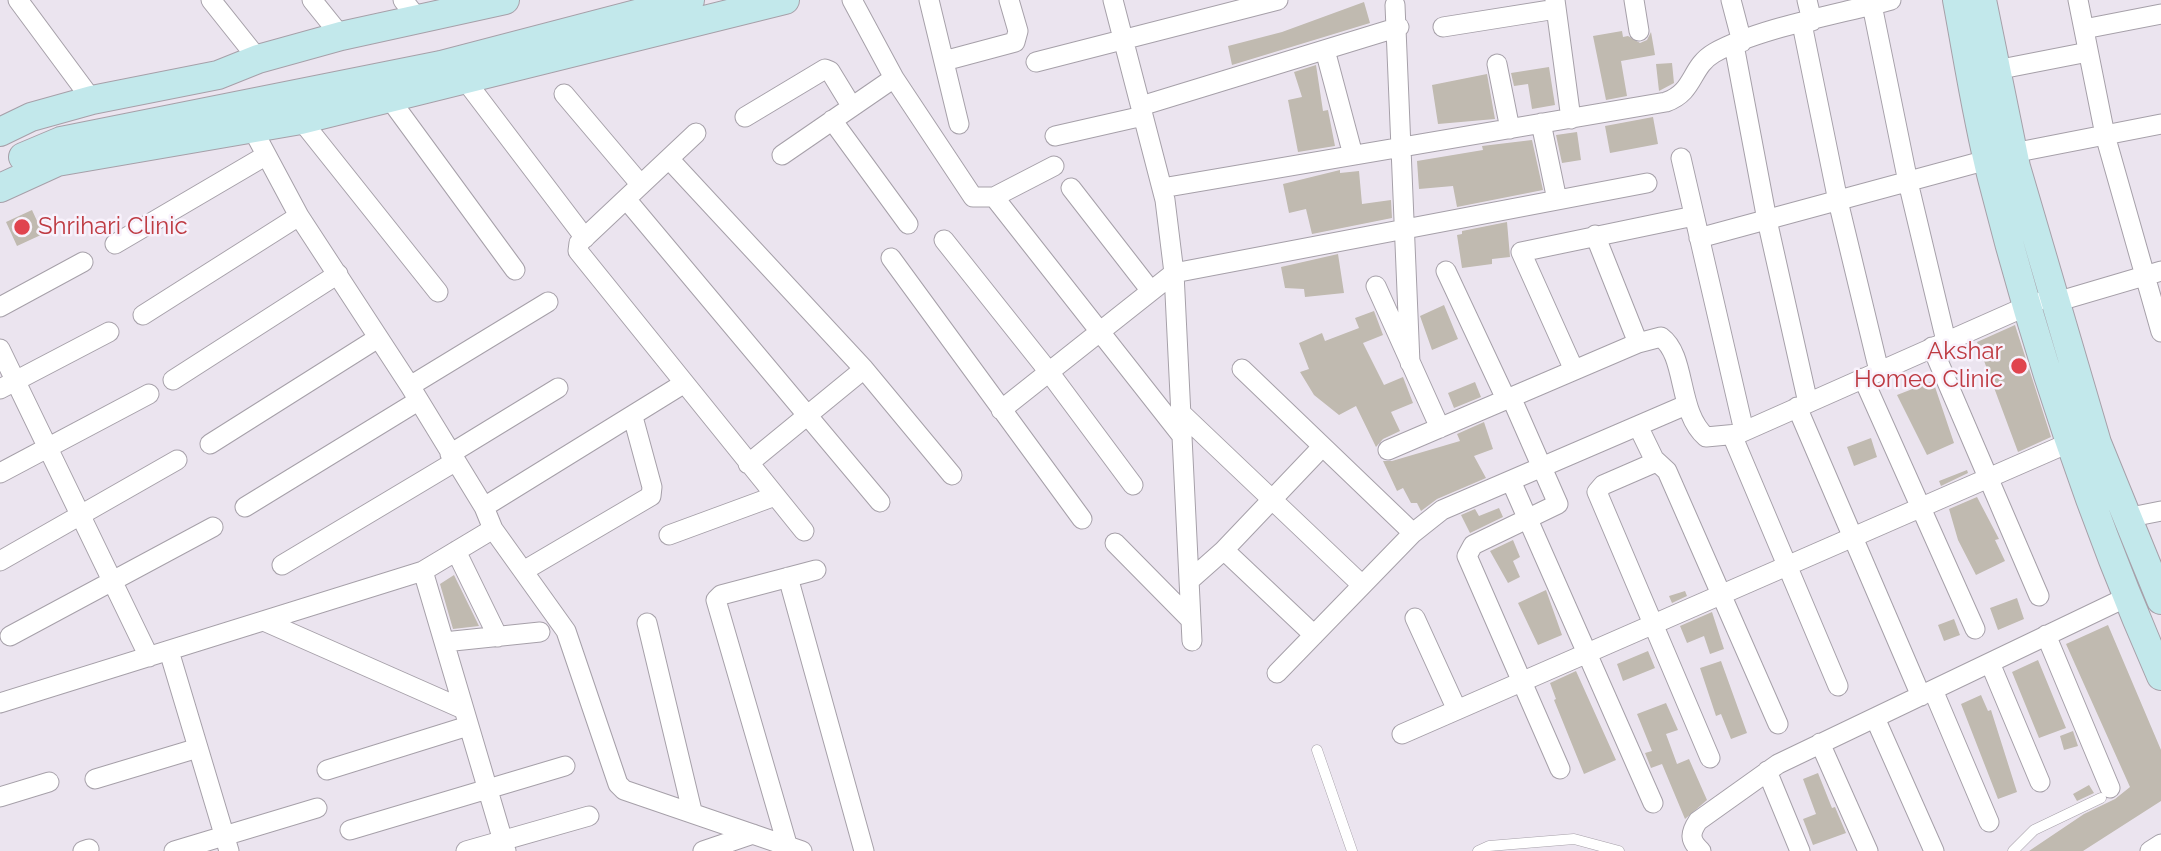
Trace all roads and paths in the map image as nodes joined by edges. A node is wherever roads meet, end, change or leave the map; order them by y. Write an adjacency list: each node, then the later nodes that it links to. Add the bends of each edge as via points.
1 (18, 0): 44 (street)
2 (211, 0): 34 (street)
3 (312, 0): 29 (street)
4 (505, 0): 22 (main road)
5 (690, 0): 19 (main road)
6 (785, 0): 41 (main road)
7 (852, 0): 40 (street)
8 (929, 0): 35 (street)
9 (1009, 0): 35 (street, via 1018,32 1015,42)
10 (1112, 0): 30 (street)
11 (1278, 0): 30 (street)
12 (1634, 0): 28 (street)
13 (1731, 0): 31 (street)
14 (1807, 0): 24 (street)
15 (1957, 0): 64 (main road)
16 (1982, 0): 38 (main road)
17 (2078, 0): 27 (street)
18 (1881, 2): 24 (street); 69 (street)
19 (669, 3): 45 (main road, via 441,65)
20 (1395, 5): 110 (street)
21 (1555, 5): 26 (street); 49 (street)
22 (411, 10): 29 (main road)
23 (2159, 14): 27 (street)
24 (1807, 23): 31 (street); 78 (street)
25 (1399, 27): 32 (street)
26 (1443, 27)
27 (2084, 29): 33 (street)
28 (1639, 31)
29 (341, 36): 34 (main road)
30 (1123, 41): 36 (street); 47 (street)
31 (1738, 43): 49 (street, via 1700,64 1681,97); 81 (street)
32 (1325, 50): 47 (street); 62 (street)
33 (2088, 52): 38 (street); 59 (street)
34 (258, 59): 39 (main road)
35 (944, 61): 52 (street)
36 (1036, 62)
37 (1497, 64): 55 (street)
38 (1996, 70): 64 (main road)
39 (218, 75): 44 (main road); 45 (main road)
40 (894, 78): 46 (street); 75 (street, via 973,197)
41 (466, 80): 43 (main road); 84 (street)
42 (564, 94): 71 (street)
43 (389, 98): 50 (main road); 90 (street)
44 (92, 100): 56 (main road, via 31,117)
45 (225, 107): 57 (main road); 68 (main road, via 61,141)
46 (852, 107): 48 (street, via 825,69); 51 (street)
47 (1142, 111): 60 (street); 74 (street)
48 (745, 117)
49 (1571, 119): 53 (street)
50 (301, 120): 57 (main road); 97 (street)
51 (832, 120): 61 (street); 82 (street)
52 (960, 124)
53 (1541, 124): 55 (street); 77 (street)
54 (2161, 124): 59 (street)
55 (1510, 129): 62 (street)
56 (0, 132)
57 (242, 132): 63 (street); 72 (main road, via 57,162)
58 (696, 133): 66 (street)
59 (2105, 135): 64 (street); 93 (street)
60 (1055, 136)
61 (782, 155)
62 (1353, 155): 74 (street)
63 (265, 156): 79 (street); 87 (street)
64 (2001, 157): 69 (street); 98 (main road); 100 (main road)
65 (1681, 158): 80 (street)
66 (668, 159): 71 (street); 111 (street)
67 (1054, 166): 75 (street)
68 (0, 167)
69 (1908, 182): 78 (street); 108 (street)
70 (1647, 183): 77 (street)
71 (641, 185): 76 (street)
72 (0, 188)
73 (1071, 188): 96 (street)
74 (1161, 188): 92 (street)
75 (994, 197): 104 (street)
76 (626, 199): 84 (street); 128 (street)
77 (1557, 200): 92 (street)
78 (1838, 201): 81 (street); 115 (street)
79 (299, 216): 94 (street); 102 (street)
80 (1694, 216): 83 (street); 85 (street)
81 (1767, 220): 85 (street); 124 (street)
82 (908, 224)
83 (1595, 235): 107 (street); 113 (street, via 1521,252)
84 (585, 238): 117 (street, via 577,248 579,255)
85 (1699, 239): 131 (street)
86 (944, 240): 114 (street)
87 (116, 244)
88 (891, 258): 125 (street)
89 (83, 262): 101 (street)
90 (515, 270)
91 (1446, 271): 122 (street)
92 (1174, 273): 96 (street); 126 (street)
93 (2152, 273): 98 (street); 105 (street)
94 (338, 274): 106 (street); 116 (street)
95 (1376, 286): 110 (street)
96 (1151, 291): 104 (street)
97 (438, 292)
98 (2055, 299): 100 (street); 133 (main road)
99 (548, 302): 120 (street)
100 (2028, 305): 108 (street); 133 (main road)
101 (0, 307)
102 (143, 315)
103 (109, 332): 118 (street)
104 (1099, 332): 114 (street); 132 (street)
105 (2161, 332)
106 (378, 338): 120 (street); 134 (street)
107 (1639, 343): 113 (street); 123 (street, via 1661,337 1667,342)
108 (1939, 344): 115 (street); 145 (street)
109 (0, 349): 118 (street)
110 (1410, 363): 130 (street)
111 (864, 369): 128 (street); 144 (street)
112 (1242, 369): 135 (street)
113 (1574, 370): 122 (street)
114 (1049, 372): 125 (street); 147 (street)
115 (1871, 374): 124 (street); 153 (street)
116 (173, 380)
117 (683, 384): 127 (street); 141 (street)
118 (8, 385): 136 (street)
119 (558, 388): 138 (street)
120 (414, 393): 138 (street); 151 (street)
121 (149, 394): 136 (street)
122 (1509, 398): 130 (street); 142 (street)
123 (1686, 405): 129 (street); 131 (street, via 1695,427 1706,437)
124 (1803, 405): 131 (street); 164 (street)
125 (1001, 410): 158 (street)
126 (1181, 413): 132 (street); 149 (street)
127 (633, 416): 152 (street); 172 (street, via 651,496)
128 (808, 416): 141 (street); 150 (street)
129 (1638, 426): 140 (street); 142 (street)
130 (1440, 428): 137 (street)
131 (1738, 433): 170 (street)
132 (1182, 436): 176 (street)
133 (2082, 438): 145 (street); 157 (main road); 181 (main road)
134 (210, 444)
135 (1322, 447): 149 (street); 162 (street)
136 (49, 448): 143 (street); 155 (street)
137 (1388, 450)
138 (453, 457): 152 (street); 169 (street)
139 (177, 460): 155 (street)
140 (1656, 462): 178 (street, via 1667,471); 186 (street, via 1603,485 1597,492)
141 (748, 464): 148 (street)
142 (1543, 467): 146 (street); 156 (street, via 1558,504)
143 (0, 473)
144 (952, 475)
145 (1988, 478): 153 (street); 179 (street)
146 (1511, 481): 156 (street); 162 (street, via 1442,510)
147 (1133, 485)
148 (775, 496): 161 (street); 163 (street)
149 (1272, 500): 166 (street); 177 (street)
150 (880, 502)
151 (244, 507)
152 (484, 507): 160 (street)
153 (1922, 507): 164 (street); 187 (street)
154 (2161, 512): 157 (street)
155 (80, 514): 168 (street); 175 (street)
156 (1527, 517): 196 (street); 201 (street, via 1472,545 1467,552)
157 (2126, 518): 180 (main road)
158 (1082, 519)
159 (214, 527): 175 (street)
160 (493, 529): 167 (street); 172 (street)
161 (804, 531)
162 (1413, 533): 177 (street)
163 (669, 535)
164 (1855, 536): 170 (street); 203 (street)
165 (1115, 543): 183 (street)
166 (1224, 550): 176 (street); 189 (street)
167 (456, 551): 171 (street); 192 (street)
168 (0, 561)
169 (282, 565)
170 (1788, 566): 178 (street); 202 (street)
171 (423, 570): 184 (street); 194 (street)
172 (525, 570): 226 (street, via 566,631 618,784 624,790)
173 (816, 570): 174 (street)
174 (788, 577): 234 (street, via 721,595 716,603); 238 (street)
175 (115, 581): 191 (street); 197 (street)
176 (1189, 582): 183 (street)
177 (1362, 586): 189 (street)
178 (1720, 596): 186 (street); 208 (street)
179 (2039, 596)
180 (2161, 599): 181 (main road)
181 (2130, 604): 190 (street); 200 (main road)
182 (1415, 618): 205 (street)
183 (1191, 620): 193 (street)
184 (266, 622): 195 (street); 206 (street)
185 (647, 623): 226 (street)
186 (1654, 624): 196 (street); 213 (street)
187 (1975, 629)
188 (540, 632): 192 (street)
189 (1314, 635): 199 (street)
190 (2046, 635): 198 (street); 222 (street)
191 (10, 636)
192 (498, 637): 194 (street)
193 (1192, 641)
194 (444, 642): 206 (street)
195 (169, 651): 197 (street); 211 (street)
196 (1586, 654): 201 (street); 224 (street)
197 (149, 657): 204 (street)
198 (1990, 663): 203 (street); 220 (street)
199 (1277, 673)
200 (2161, 676)
201 (1522, 682): 205 (street); 215 (street)
202 (1838, 687)
203 (1927, 693): 207 (street); 228 (street)
204 (0, 703)
205 (1457, 710): 209 (street)
206 (465, 718): 216 (street); 221 (street)
207 (1875, 718): 210 (street); 245 (street)
208 (1778, 724)
209 (1402, 734)
210 (1821, 743): 217 (street); 244 (street)
211 (198, 748): 218 (street); 231 (street)
212 (1317, 750): 239 (lane)
213 (1710, 758)
214 (565, 766): 221 (street)
215 (1560, 769)
216 (327, 770)
217 (1767, 771): 242 (street, via 1698,821 1692,840); 243 (street)
218 (95, 779)
219 (49, 782): 223 (street)
220 (2040, 782)
221 (487, 787): 229 (street); 233 (street)
222 (2106, 793): 246 (lane, via 2034,830)
223 (0, 797)
224 (1653, 803)
225 (317, 808): 231 (street)
226 (692, 811): 230 (street)
227 (589, 816): 233 (street)
228 (1989, 822)
229 (350, 830)
230 (753, 834): 234 (street); 237 (street)
231 (227, 843): 235 (street)
232 (2161, 844): 247 (street)
233 (504, 846): 236 (street)
234 (793, 849)
235 (174, 851)
236 (467, 851)
237 (703, 851)
238 (864, 851)
239 (1352, 851)
240 (1478, 851): 241 (lane, via 1489,846 1574,839)
241 (1619, 851)
242 (1700, 851)
243 (1800, 851)
244 (1868, 851)
245 (1934, 851)
246 (2013, 851)
247 (2150, 851)

